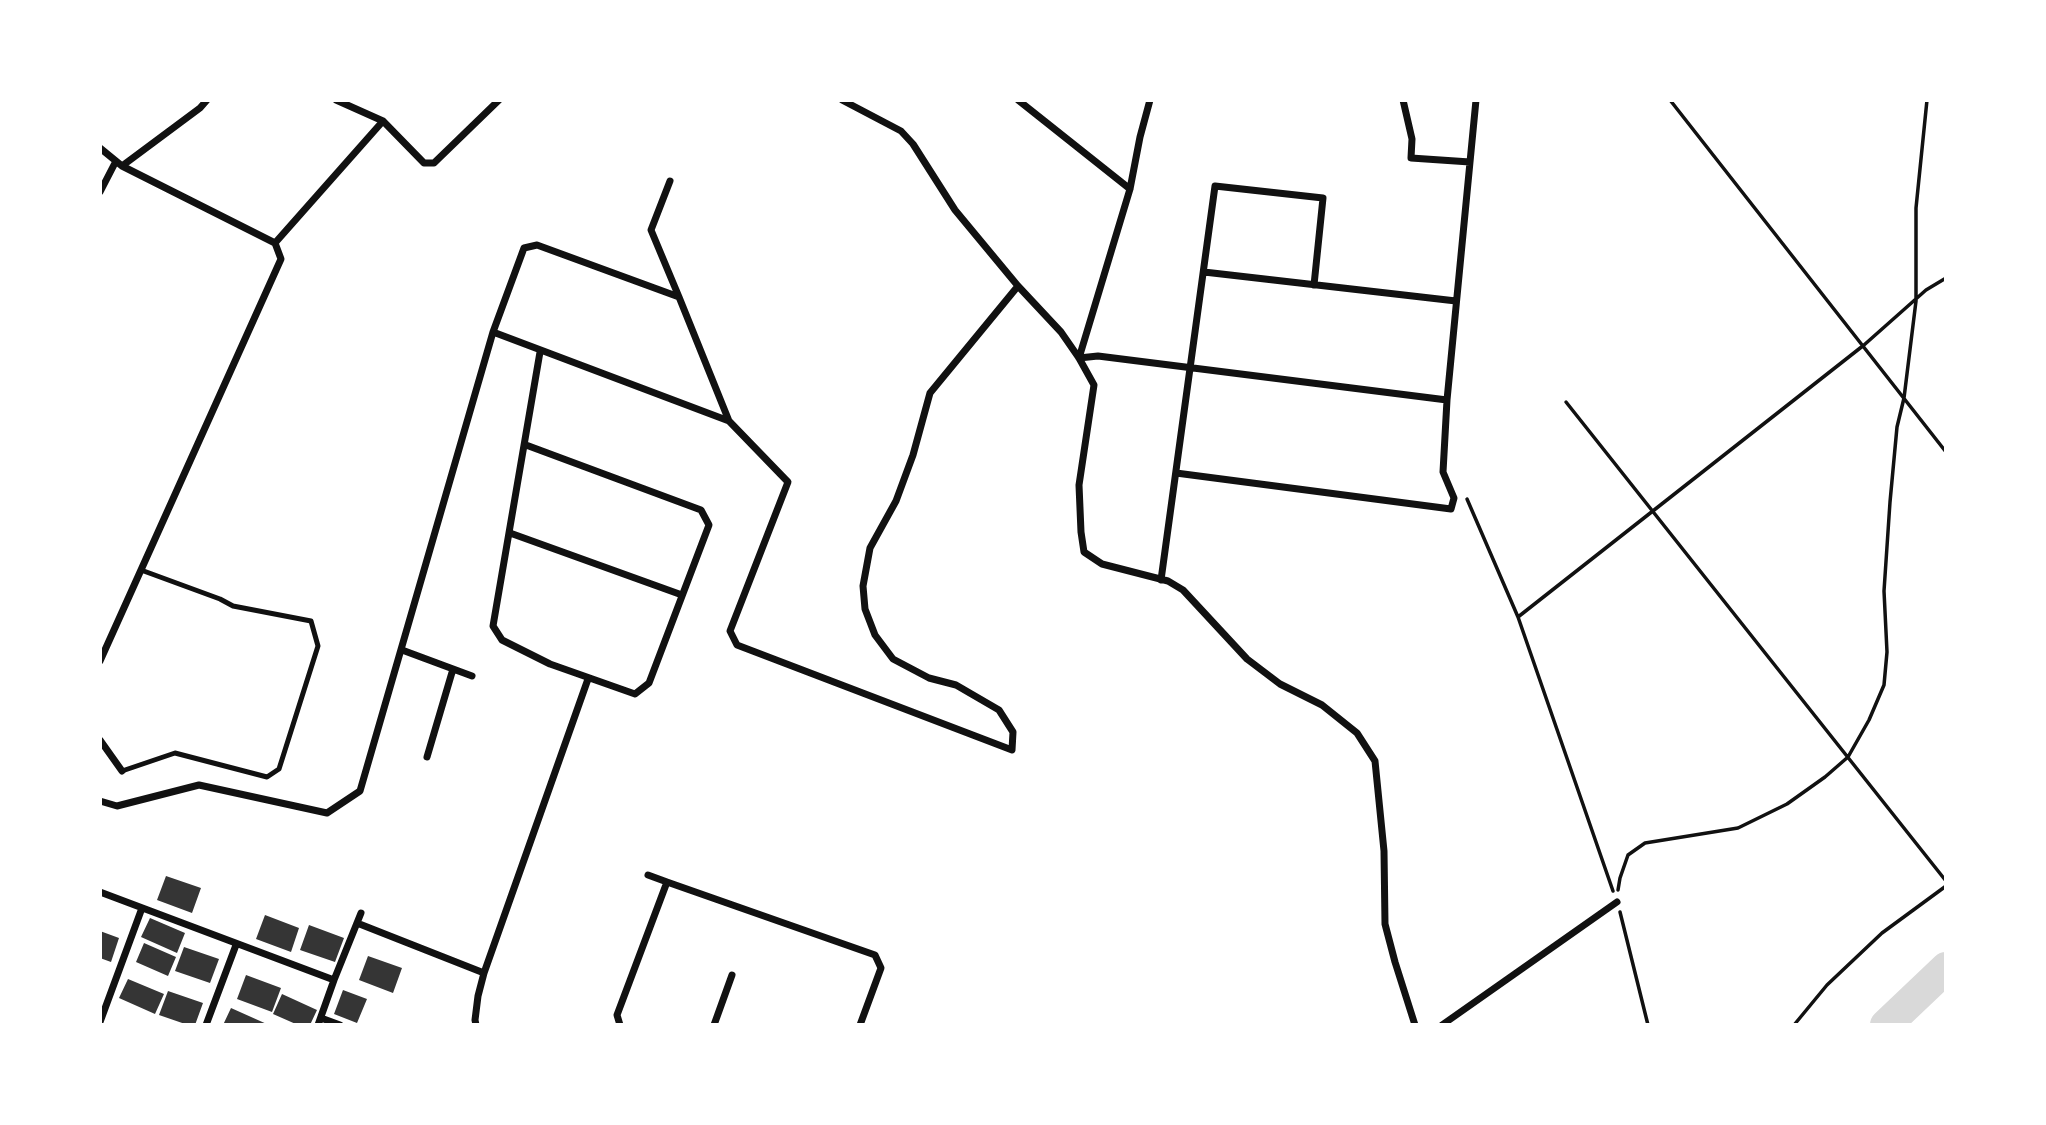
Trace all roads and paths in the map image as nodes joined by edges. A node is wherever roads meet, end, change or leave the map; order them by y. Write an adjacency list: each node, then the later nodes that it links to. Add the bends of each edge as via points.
1 (207, 100): 14 (street)
2 (336, 100): 11 (street)
3 (499, 100): 11 (street, via 435,163 424,163)
4 (842, 100): 22 (street, via 901,131 955,210)
5 (1018, 100): 16 (street)
6 (1150, 100): 16 (street)
7 (1403, 100): 13 (street, via 1412,139 1411,158)
8 (1476, 100): 13 (street)
9 (1670, 100): 27 (path)
10 (1927, 100): 25 (path, via 1916,208)
11 (383, 121): 18 (street)
12 (100, 148): 14 (street)
13 (1470, 162): 24 (street)
14 (119, 163): 17 (street); 18 (street)
15 (670, 181): 23 (street, via 651,230)
16 (1130, 189): 29 (street)
17 (100, 192)
18 (275, 243): 41 (street, via 281,259)
19 (1204, 272): 21 (street); 21 (street, via 1215,186 1323,198); 30 (street)
20 (1946, 278): 25 (path)
21 (1314, 285): 24 (street)
22 (1018, 286): 29 (street); 34 (street, via 930,393 896,501 870,548 863,586 865,609 875,635 893,659 929,678 956,685 999,710 1013,732 1012,750 737,645 730,631 788,482)
23 (679, 298): 26 (street, via 537,245 524,248); 34 (street)
24 (1456, 301): 32 (street)
25 (1916, 301): 27 (path); 31 (path)
26 (493, 332): 28 (street); 45 (street)
27 (1864, 345): 31 (path); 39 (path)
28 (540, 352): 34 (street); 35 (street)
29 (1079, 358): 30 (street, via 1097,356); 42 (street, via 1094,385 1079,485 1084,552 1102,564)
30 (1191, 369): 32 (street); 37 (street)
31 (1904, 398): 36 (path); 52 (path, via 1890,502 1884,685 1870,720)
32 (1447, 400): 37 (street, via 1443,472 1454,498 1451,509)
33 (1566, 402): 39 (path)
34 (729, 421)
35 (526, 444): 40 (street); 43 (street, via 701,510 709,525)
36 (1946, 452)
37 (1176, 473): 42 (street)
38 (1464, 492): 44 (path)
39 (1651, 511): 44 (path); 52 (path)
40 (510, 533): 43 (street); 49 (street, via 493,626 502,640)
41 (141, 570): 46 (street); 53 (lane, via 233,606 311,621 318,646 279,769 267,777 175,753)
42 (1161, 580): 75 (street, via 1183,590 1247,659 1280,684 1322,705 1357,733 1375,761 1385,924)
43 (682, 595): 49 (street, via 649,683 635,694)
44 (1518, 617): 59 (path)
45 (402, 650): 47 (street); 54 (street, via 360,791 327,813 199,785 117,806)
46 (100, 661)
47 (453, 669): 48 (street); 51 (street)
48 (472, 676)
49 (589, 679): 64 (street)
50 (100, 740): 53 (street)
51 (426, 757)
52 (1847, 757): 57 (path); 59 (path, via 1787,804 1738,828 1646,843 1628,855)
53 (122, 771)
54 (100, 801)
55 (648, 875): 56 (street)
56 (667, 882): 72 (street, via 617,1016); 74 (street, via 875,956 881,968)
57 (1946, 883): 78 (path, via 1882,933 1827,985)
58 (100, 892): 60 (street)
59 (1617, 902): 76 (street); 77 (path)
60 (142, 908): 63 (street); 68 (street)
61 (361, 913): 62 (street)
62 (357, 923): 64 (street); 66 (street)
63 (236, 945): 66 (street); 69 (street)
64 (484, 973): 71 (street)
65 (732, 975): 73 (street)
66 (334, 980): 67 (street)
67 (319, 1021): 70 (street)
68 (100, 1022)
69 (206, 1025)
70 (340, 1025)
71 (476, 1025)
72 (620, 1025)
73 (714, 1025)
74 (860, 1025)
75 (1415, 1025)
76 (1442, 1025)
77 (1648, 1025)
78 (1794, 1025)

